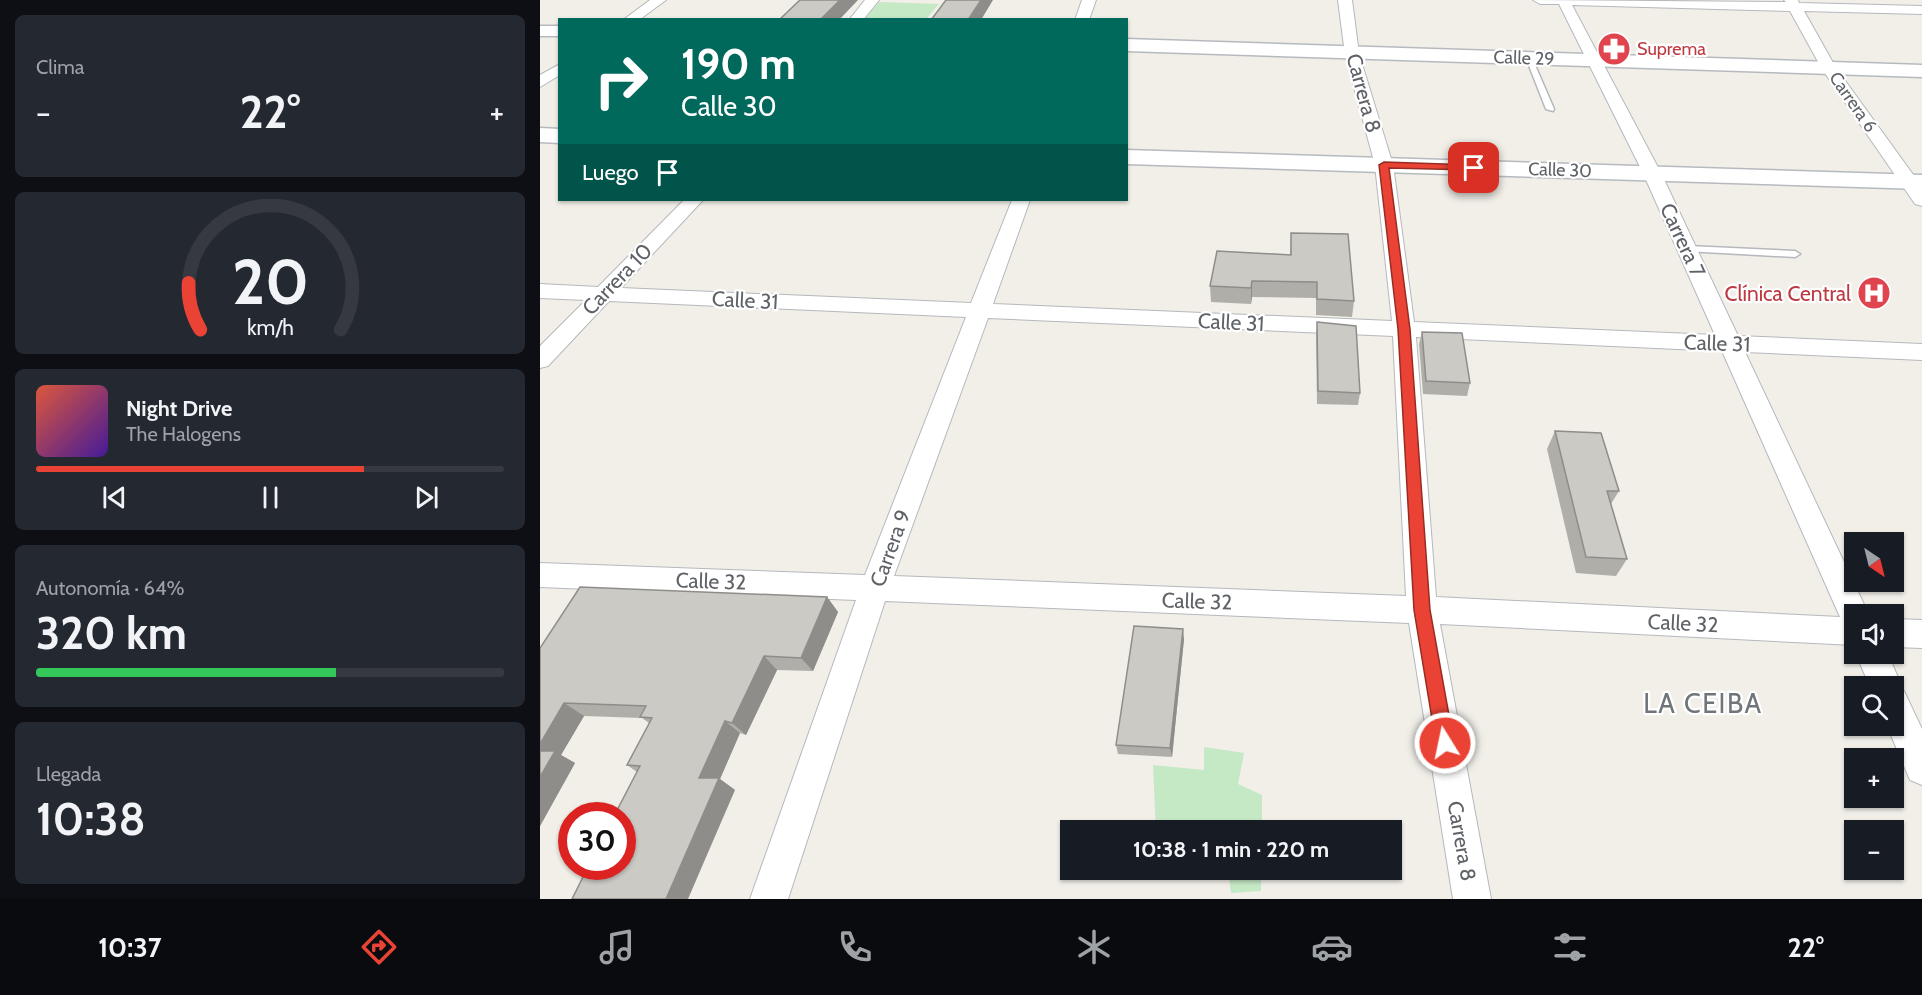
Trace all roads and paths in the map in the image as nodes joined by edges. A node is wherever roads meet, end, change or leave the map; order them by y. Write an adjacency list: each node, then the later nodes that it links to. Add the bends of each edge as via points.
1 (659, 0): 9 (street)
2 (872, 0): 10 (street)
3 (1089, 0): 11 (street)
4 (1346, 0): 15 (street, Carrera 8)
5 (1540, 0): 6 (street)
6 (1563, 0): 7 (street); 17 (street, Carrera 7)
7 (1793, 4): 8 (street); 19 (street, Carrera 6)
8 (1922, 10)
9 (631, 18)
10 (857, 18)
11 (1083, 18)
12 (540, 30): 13 (street)
13 (558, 31)
14 (1128, 45): 15 (street, Calle 29)
15 (1352, 54): 16 (street, Calle 29); 26 (street, Carrera 8)
16 (1529, 58): 17 (street, Calle 29); 22 (lane)
17 (1592, 60): 19 (street, Calle 29); 27 (street, Carrera 7)
18 (558, 69): 21 (street)
19 (1829, 69): 20 (street, Calle 29); 28 (street, Carrera 6)
20 (1922, 71)
21 (540, 82)
22 (1550, 109)
23 (540, 135): 24 (street)
24 (558, 136)
25 (1128, 157): 26 (street, Calle 30)
26 (1384, 165): 27 (street, Calle 30); 36 (street, Carrera 8)
27 (1652, 173): 28 (street, Calle 30); 31 (street, Carrera 7)
28 (1917, 188)
29 (693, 201): 34 (street, Carrera 10)
30 (1021, 201): 35 (street, Carrera 9)
31 (1688, 249): 32 (lane); 37 (street, Carrera 7)
32 (1795, 255)
33 (540, 291): 34 (street, Calle 31)
34 (602, 294): 35 (street, Calle 31); 39 (street, Carrera 10)
35 (979, 310): 36 (street, Calle 31); 41 (street, Carrera 9)
36 (1404, 329): 37 (street, Calle 31); 43 (street, Carrera 8)
37 (1731, 344): 38 (street, Calle 31); 42 (street, Carrera 7)
38 (1922, 352)
39 (540, 360)
40 (540, 575): 41 (street, Calle 32)
41 (875, 588): 43 (street, Calle 32); 49 (street, Carrera 9)
42 (1849, 604)
43 (1422, 610): 44 (street, Calle 32); 50 (street, Carrera 8)
44 (1844, 631)
45 (1904, 633): 46 (street)
46 (1922, 634)
47 (1904, 727): 48 (street)
48 (1922, 768)
49 (769, 899)
50 (1472, 899)

